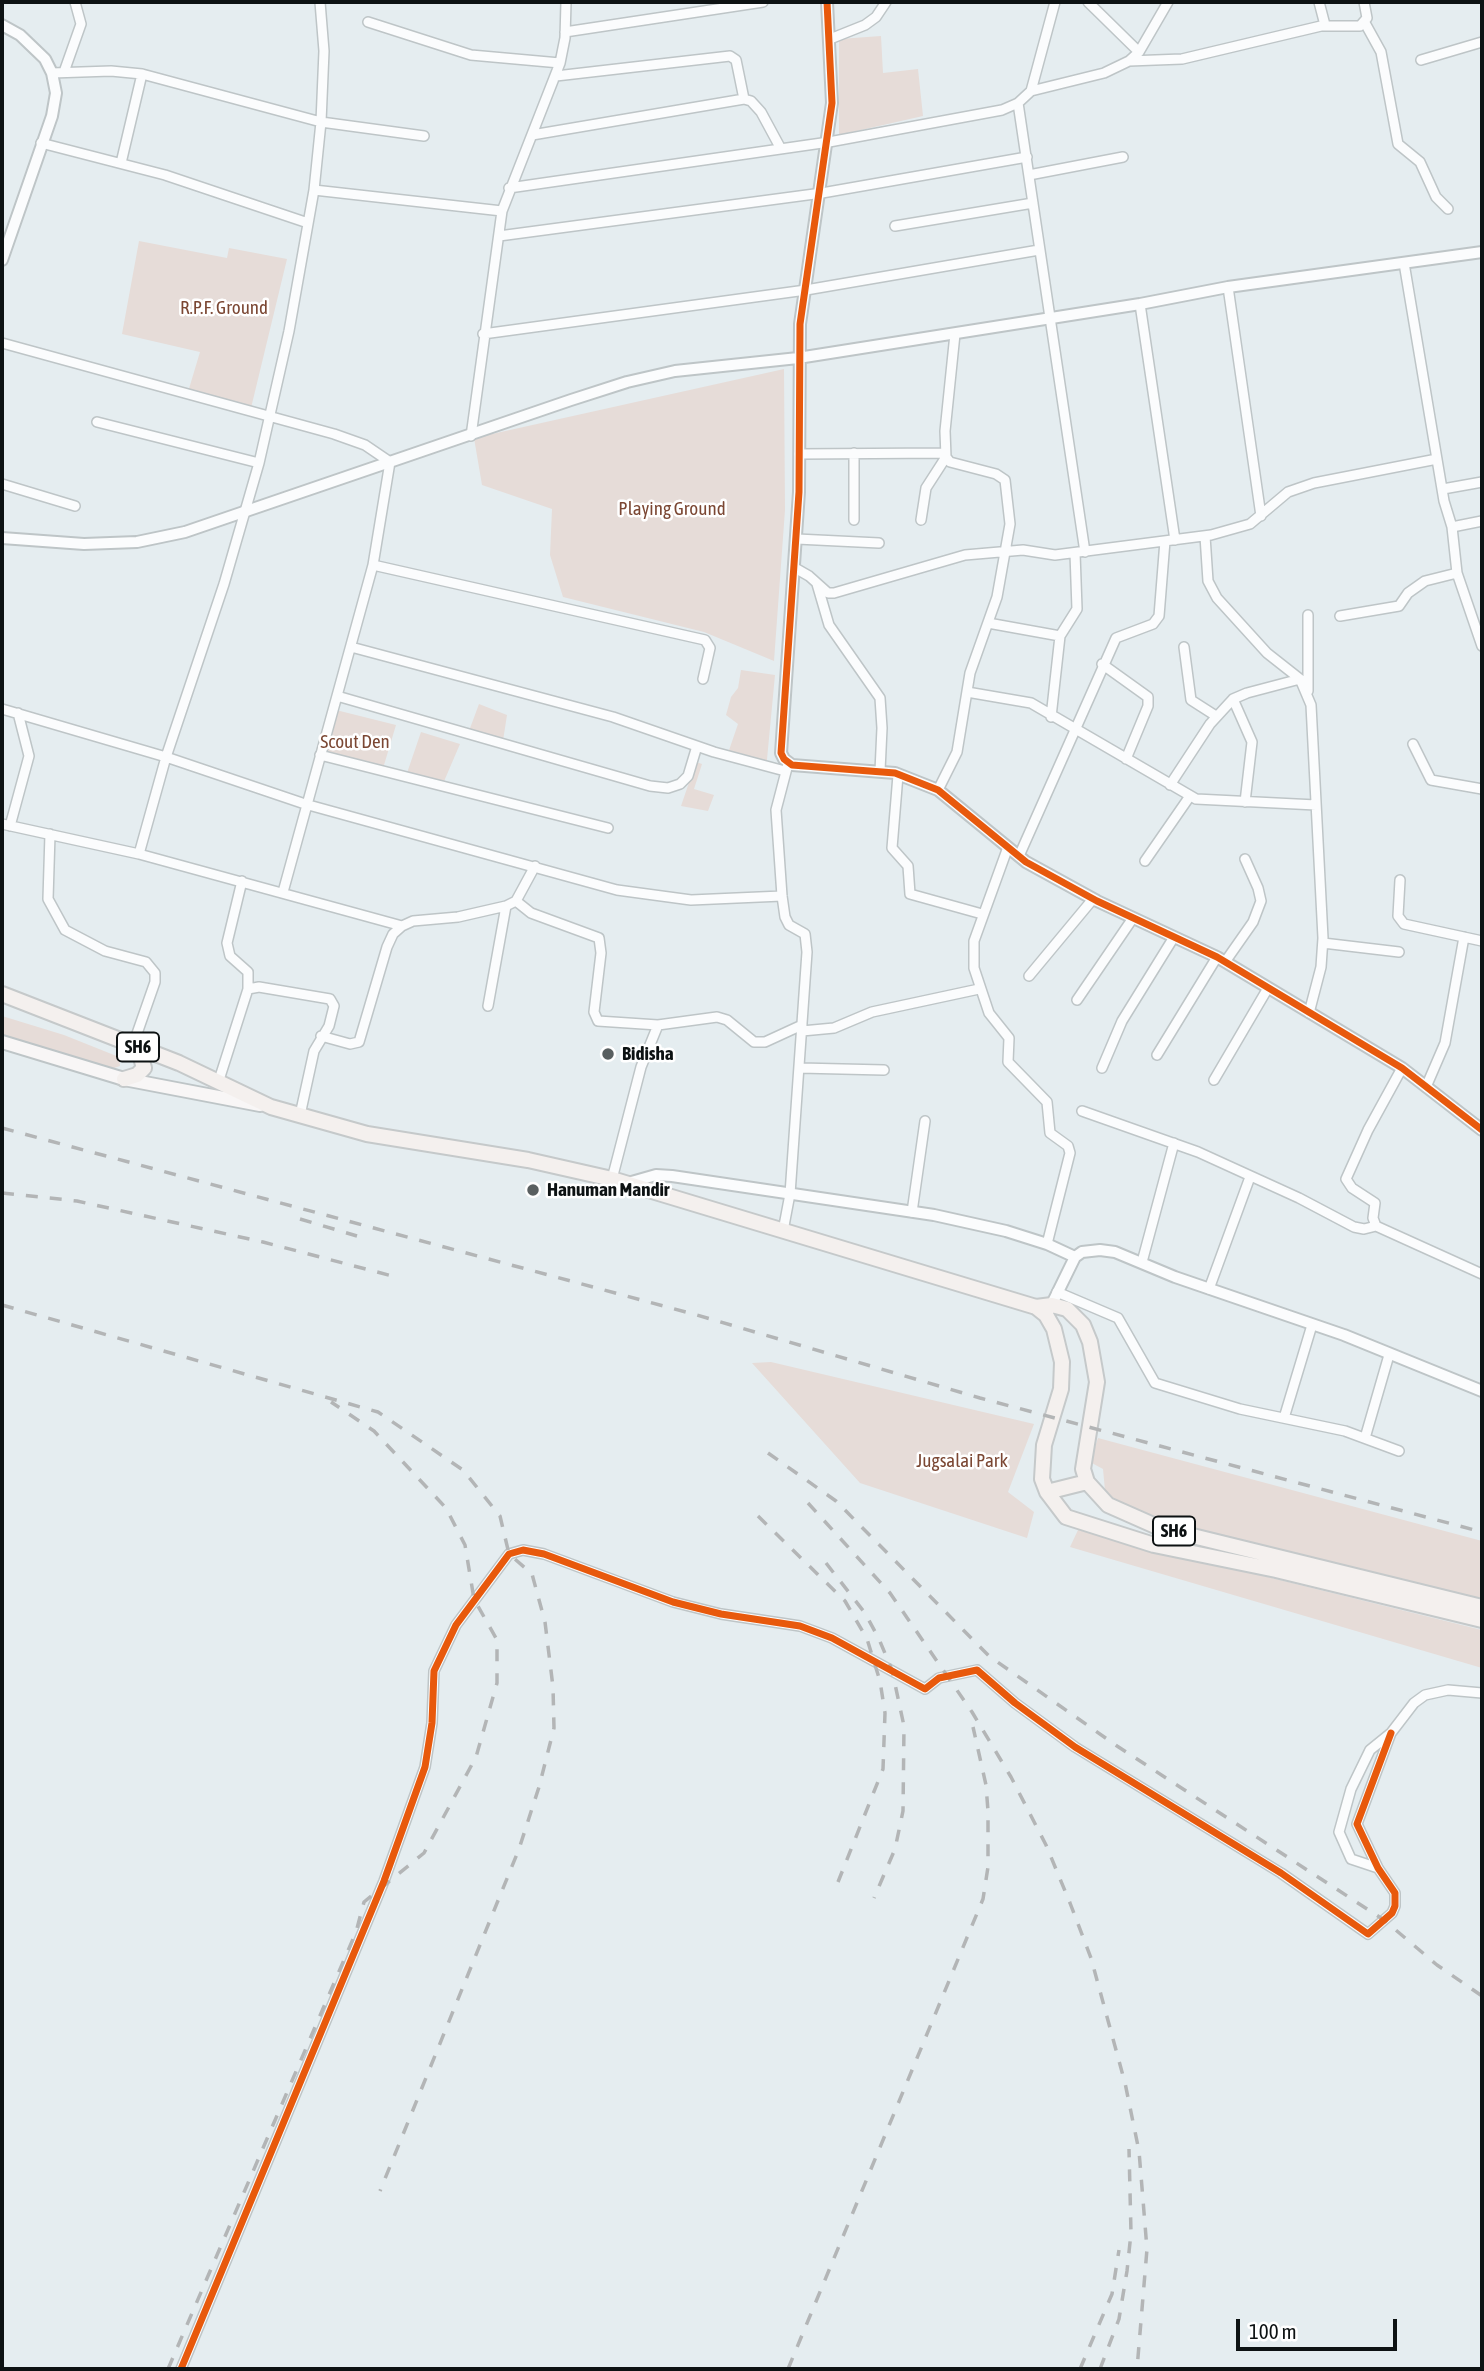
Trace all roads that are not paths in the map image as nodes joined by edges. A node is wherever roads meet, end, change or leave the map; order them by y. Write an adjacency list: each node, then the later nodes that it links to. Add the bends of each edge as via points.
1 (75, 2): 23 (street, via 81,24)
2 (320, 2): 30 (street, via 324,51)
3 (566, 2): 16 (street)
4 (763, 2): 16 (street)
5 (827, 2): 17 (street)
6 (886, 2): 17 (street, via 865,25)
7 (1055, 2): 27 (street)
8 (1088, 2): 19 (street)
9 (1168, 2): 19 (street)
10 (1319, 2): 15 (street)
11 (1364, 2): 13 (street)
12 (368, 22): 22 (street, via 471,55)
13 (1365, 23): 15 (street); 44 (street, via 1381,52 1398,144 1420,162 1436,197)
14 (2, 24): 24 (street, via 34,47)
15 (1325, 25): 21 (street, via 1182,59)
16 (565, 32): 22 (street)
17 (830, 39): 33 (street)
18 (1482, 42): 20 (street)
19 (1139, 52): 21 (street)
20 (1421, 60)
21 (1129, 61): 27 (street, via 1104,73)
22 (560, 64): 26 (street)
23 (64, 72): 24 (street); 25 (street)
24 (52, 73): 34 (street, via 56,93)
25 (142, 74): 30 (street); 38 (street)
26 (556, 76): 28 (street, via 730,56 736,60); 31 (street)
27 (1031, 91): 29 (street)
28 (744, 99): 31 (street); 35 (street, via 761,112)
29 (1018, 103): 33 (street, via 984,115); 36 (street)
30 (321, 122): 32 (street); 41 (street)
31 (532, 135): 40 (street)
32 (424, 136)
33 (829, 142): 35 (street); 42 (street)
34 (41, 143): 38 (street); 51 (street)
35 (781, 149): 40 (street)
36 (1027, 157): 39 (street); 42 (street)
37 (1123, 157): 39 (street)
38 (121, 163): 46 (street)
39 (1029, 175): 43 (street)
40 (509, 188): 45 (street)
41 (314, 190): 45 (street); 46 (street)
42 (822, 193): 48 (street); 54 (street)
43 (1033, 203): 47 (street); 49 (street)
44 (1448, 209)
45 (502, 211): 48 (street)
46 (308, 223): 61 (street)
47 (895, 226)
48 (499, 236): 57 (street)
49 (1040, 250): 54 (street); 56 (street)
50 (1482, 252): 52 (street)
51 (2, 260)
52 (1404, 263): 53 (street); 67 (street)
53 (1228, 287): 55 (street); 75 (street)
54 (806, 290): 57 (street); 60 (street)
55 (1140, 304): 56 (street); 83 (street)
56 (1049, 318): 58 (street); 86 (street)
57 (483, 334): 63 (street)
58 (955, 334): 60 (street); 66 (street)
59 (2, 343): 61 (street)
60 (798, 358): 63 (street, via 627,382); 65 (street)
61 (270, 416): 68 (street, via 365,445); 69 (street)
62 (97, 422): 69 (street)
63 (471, 436): 68 (street)
64 (854, 453): 65 (street); 66 (street); 76 (street)
65 (799, 454): 82 (street)
66 (945, 455): 77 (street, via 926,488); 85 (street, via 950,462 1005,480 1010,524)
67 (1437, 459): 72 (street); 75 (street, via 1314,483 1288,492)
68 (390, 462): 74 (street); 87 (street)
69 (259, 463): 74 (street)
70 (1482, 482): 72 (street)
71 (2, 484): 73 (street)
72 (1443, 489): 79 (street)
73 (75, 506)
74 (245, 511): 81 (street, via 185,532 137,542 83,544); 113 (street)
75 (1261, 516): 80 (street, via 1240,529)
76 (854, 520)
77 (921, 520)
78 (1482, 522): 79 (street)
79 (1452, 527): 89 (street)
80 (1205, 536): 83 (street); 100 (street, via 1208,581 1217,597 1267,653)
81 (2, 538)
82 (797, 539): 84 (street); 88 (street)
83 (1170, 541): 86 (street); 98 (street, via 1157,622 1116,638)
84 (879, 543)
85 (1006, 551): 86 (street); 90 (street, via 965,555 834,593); 93 (street)
86 (1080, 552): 94 (street, via 1077,609)
87 (373, 565): 96 (street); 99 (street, via 705,639 710,648)
88 (795, 568): 90 (street); 115 (street, via 781,753)
89 (1457, 573): 92 (street, via 1425,581 1399,606); 95 (street)
90 (817, 581): 116 (street, via 829,625 880,698)
91 (1308, 615): 102 (street)
92 (1340, 616)
93 (988, 623): 94 (street); 101 (street)
94 (1060, 636): 108 (street)
95 (1482, 646)
96 (351, 647): 103 (street); 111 (street, via 613,717)
97 (1184, 647): 107 (street, via 1191,699)
98 (1102, 664): 109 (street); 114 (street, via 1148,697)
99 (703, 679)
100 (1300, 680): 102 (street); 104 (street)
101 (967, 692): 108 (street, via 1031,703); 120 (street, via 957,752)
102 (1308, 693): 124 (street)
103 (337, 696): 111 (street, via 650,786 680,784 688,776); 112 (street)
104 (1233, 699): 107 (street); 122 (street, via 1252,742)
105 (2, 709): 106 (street)
106 (18, 713): 113 (street); 125 (street, via 29,756)
107 (1216, 716): 118 (street)
108 (1051, 717): 109 (street)
109 (1076, 730): 114 (street); 130 (street)
110 (1413, 744): 119 (street, via 1431,780)
111 (697, 746): 115 (street)
112 (320, 755): 123 (street); 126 (street)
113 (166, 757): 123 (street); 129 (street)
114 (1126, 759): 118 (street)
115 (786, 767): 116 (street); 137 (street, via 776,810)
116 (880, 771): 117 (street)
117 (898, 775): 120 (street); 141 (street, via 892,848 908,866 910,894)
118 (1170, 785): 121 (street)
119 (1482, 789)
120 (938, 790): 128 (street)
121 (1190, 796): 122 (street); 132 (street)
122 (1245, 802): 124 (street)
123 (305, 804): 133 (street); 136 (street)
124 (1316, 805): 147 (street)
125 (6, 825): 127 (street)
126 (608, 828)
127 (50, 834): 129 (street); 162 (street, via 48,899 65,930 106,951 146,962 155,973)
128 (1008, 847): 130 (street); 141 (street)
129 (139, 854): 135 (street)
130 (1019, 856): 138 (street)
131 (1245, 859): 149 (street, via 1261,901 1253,922)
132 (1144, 860)
133 (535, 866): 137 (street, via 652,896 691,900); 139 (street)
134 (1400, 880): 145 (street, via 1400,921)
135 (242, 881): 136 (street); 152 (street, via 227,950 248,972)
136 (283, 892): 143 (street)
137 (782, 896): 159 (street, via 789,925 801,930 807,941)
138 (1093, 898): 142 (street); 150 (street)
139 (516, 901): 140 (street); 158 (street, via 531,913 599,938 597,1021)
140 (506, 906): 143 (street); 156 (street)
141 (982, 914): 153 (street, via 973,949)
142 (1133, 918): 144 (street); 155 (street)
143 (402, 926): 160 (street, via 387,947 359,1042 350,1044)
144 (1174, 937): 149 (street); 165 (street, via 1122,1021)
145 (1464, 937): 146 (street); 171 (street, via 1445,1043)
146 (1482, 941)
147 (1323, 943): 148 (street); 157 (street)
148 (1399, 952)
149 (1221, 960): 151 (street); 163 (street)
150 (1029, 976)
151 (1268, 988): 157 (street); 170 (street)
152 (248, 989): 160 (street, via 330,999 334,1006 329,1026); 169 (street)
153 (979, 989): 159 (street, via 872,1012 834,1028); 184 (street, via 989,1013 1009,1038 1008,1062 1044,1098 1050,1109 1050,1133 1068,1146 1070,1153)
154 (2, 994): 162 (main road, SH6)
155 (1077, 1000)
156 (488, 1006)
157 (1309, 1013): 166 (street)
158 (658, 1026): 159 (street, via 717,1017 754,1042); 179 (street, via 641,1067)
159 (802, 1028): 164 (street)
160 (321, 1035): 174 (street)
161 (2, 1042): 168 (main road)
162 (135, 1046): 168 (main road, via 144,1068); 169 (main road, SH6)
163 (1157, 1055)
164 (800, 1068): 167 (street); 180 (street)
165 (1102, 1068)
166 (1402, 1068): 171 (street); 182 (street, via 1347,1175 1352,1188 1375,1203)
167 (884, 1070)
168 (124, 1079): 172 (main road)
169 (219, 1080): 172 (main road, SH6)
170 (1214, 1080)
171 (1426, 1087): 176 (street)
172 (271, 1108): 174 (main road, SH6)
173 (1083, 1111): 177 (street)
174 (300, 1115): 179 (main road, SH6, via 367,1134 528,1160)
175 (925, 1121): 181 (street)
176 (1482, 1130)
177 (1174, 1143): 178 (street); 186 (street)
178 (1250, 1177): 182 (street, via 1354,1227); 188 (street)
179 (618, 1182): 180 (street, via 656,1175); 183 (main road, SH6)
180 (790, 1194): 181 (street); 183 (street)
181 (912, 1212): 184 (street)
182 (1376, 1226): 187 (street)
183 (783, 1231): 189 (main road, SH6)
184 (1047, 1244): 185 (street)
185 (1075, 1257): 186 (street, via 1100,1250); 189 (street)
186 (1142, 1262): 188 (street)
187 (1482, 1274)
188 (1209, 1289): 190 (street)
189 (1048, 1305): 193 (street, via 1118,1318 1156,1383); 196 (main road, SH6, via 1076,1315 1095,1359 1097,1382 1083,1455); 197 (main road, via 1062,1362 1061,1389 1041,1464)
190 (1312, 1325): 191 (street); 193 (street)
191 (1389, 1355): 192 (street); 194 (street)
192 (1482, 1391)
193 (1284, 1418): 194 (street)
194 (1364, 1438): 195 (street)
195 (1399, 1451)
196 (1087, 1482): 197 (main road); 198 (main road, SH6, via 1108,1505 1160,1528)
197 (1047, 1492): 199 (main road, SH6, via 1066,1517 1117,1535)
198 (1482, 1607)
199 (1482, 1620)
200 (1482, 1693): 201 (street, via 1448,1690 1425,1695)
201 (1391, 1733): 202 (street, via 1357,1824); 202 (street, via 1370,1750 1359,1769 1339,1827 1351,1859)
202 (1378, 1868): 203 (street, via 1395,1893 1395,1906 1367,1934 1281,1873 1075,1747 977,1670 939,1678 925,1689 840,1642 800,1626 673,1602 544,1554 523,1550 509,1554 456,1625 434,1671 425,1767)
203 (181, 2369)

